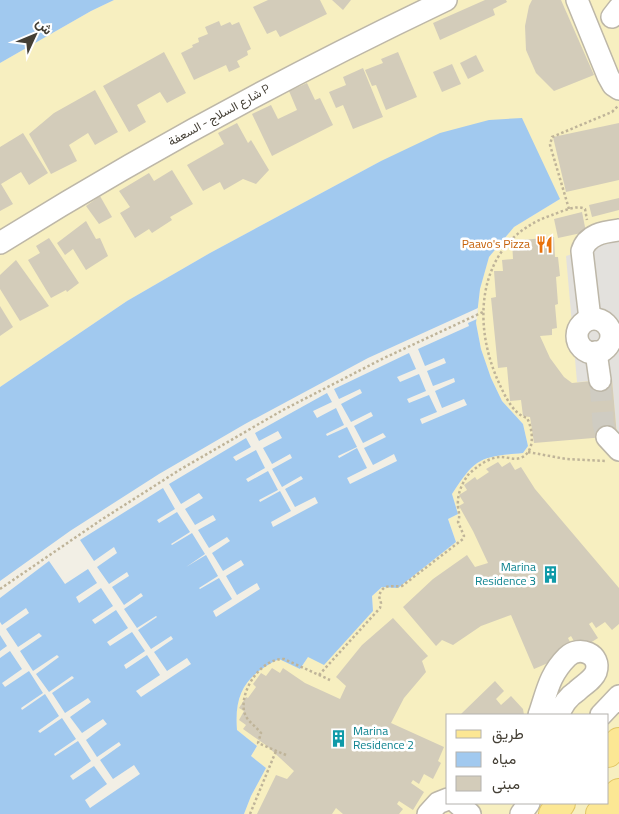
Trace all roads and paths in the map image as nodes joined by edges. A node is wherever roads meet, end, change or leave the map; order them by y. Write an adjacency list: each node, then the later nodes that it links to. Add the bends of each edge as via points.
1 (446, 0): 8 (street, شارع السلاج - السعفة P, via 214,117)
2 (577, 0): 3 (street, via 608,76)
3 (619, 89)
4 (619, 103): 5 (path, via 612,112 552,137 550,145)
5 (569, 209): 7 (path, via 585,209); 9 (path, via 541,218 513,238 490,275)
6 (619, 230): 7 (street)
7 (590, 239): 10 (street, via 582,250)
8 (0, 243)
9 (483, 312): 15 (path, via 486,344 494,372 509,402 530,423 532,445); 16 (path, via 283,410 181,469)
10 (590, 320): 11 (street, via 599,319); 12 (street, via 579,327 577,338 586,351)
11 (615, 334): 12 (street, via 607,347)
12 (596, 352): 13 (street)
13 (600, 380)
14 (612, 450): 15 (path, via 566,459)
15 (528, 452): 17 (path, via 518,459 492,459 470,474 458,496 458,522 463,539 402,586 384,588 379,596 380,608)
16 (0, 589)
17 (320, 675): 18 (path); 26 (path, via 284,659 277,660 266,665 250,686 244,712 261,732 258,743)
18 (330, 680)
19 (619, 696): 22 (street)
20 (539, 714): 21 (street, via 549,682 560,666 571,653 589,653 596,663 595,675 567,700)
21 (559, 714)
22 (602, 714)
23 (619, 716): 24 (street)
24 (609, 726)
25 (619, 742): 27 (main road)
26 (276, 751): 28 (path); 33 (path)
27 (609, 752)
28 (286, 755)
29 (619, 793): 36 (main road)
30 (446, 800): 34 (street)
31 (458, 804): 35 (street)
32 (619, 807): 37 (main road)
33 (250, 814)
34 (428, 814)
35 (470, 814)
36 (600, 814)
37 (612, 814)

